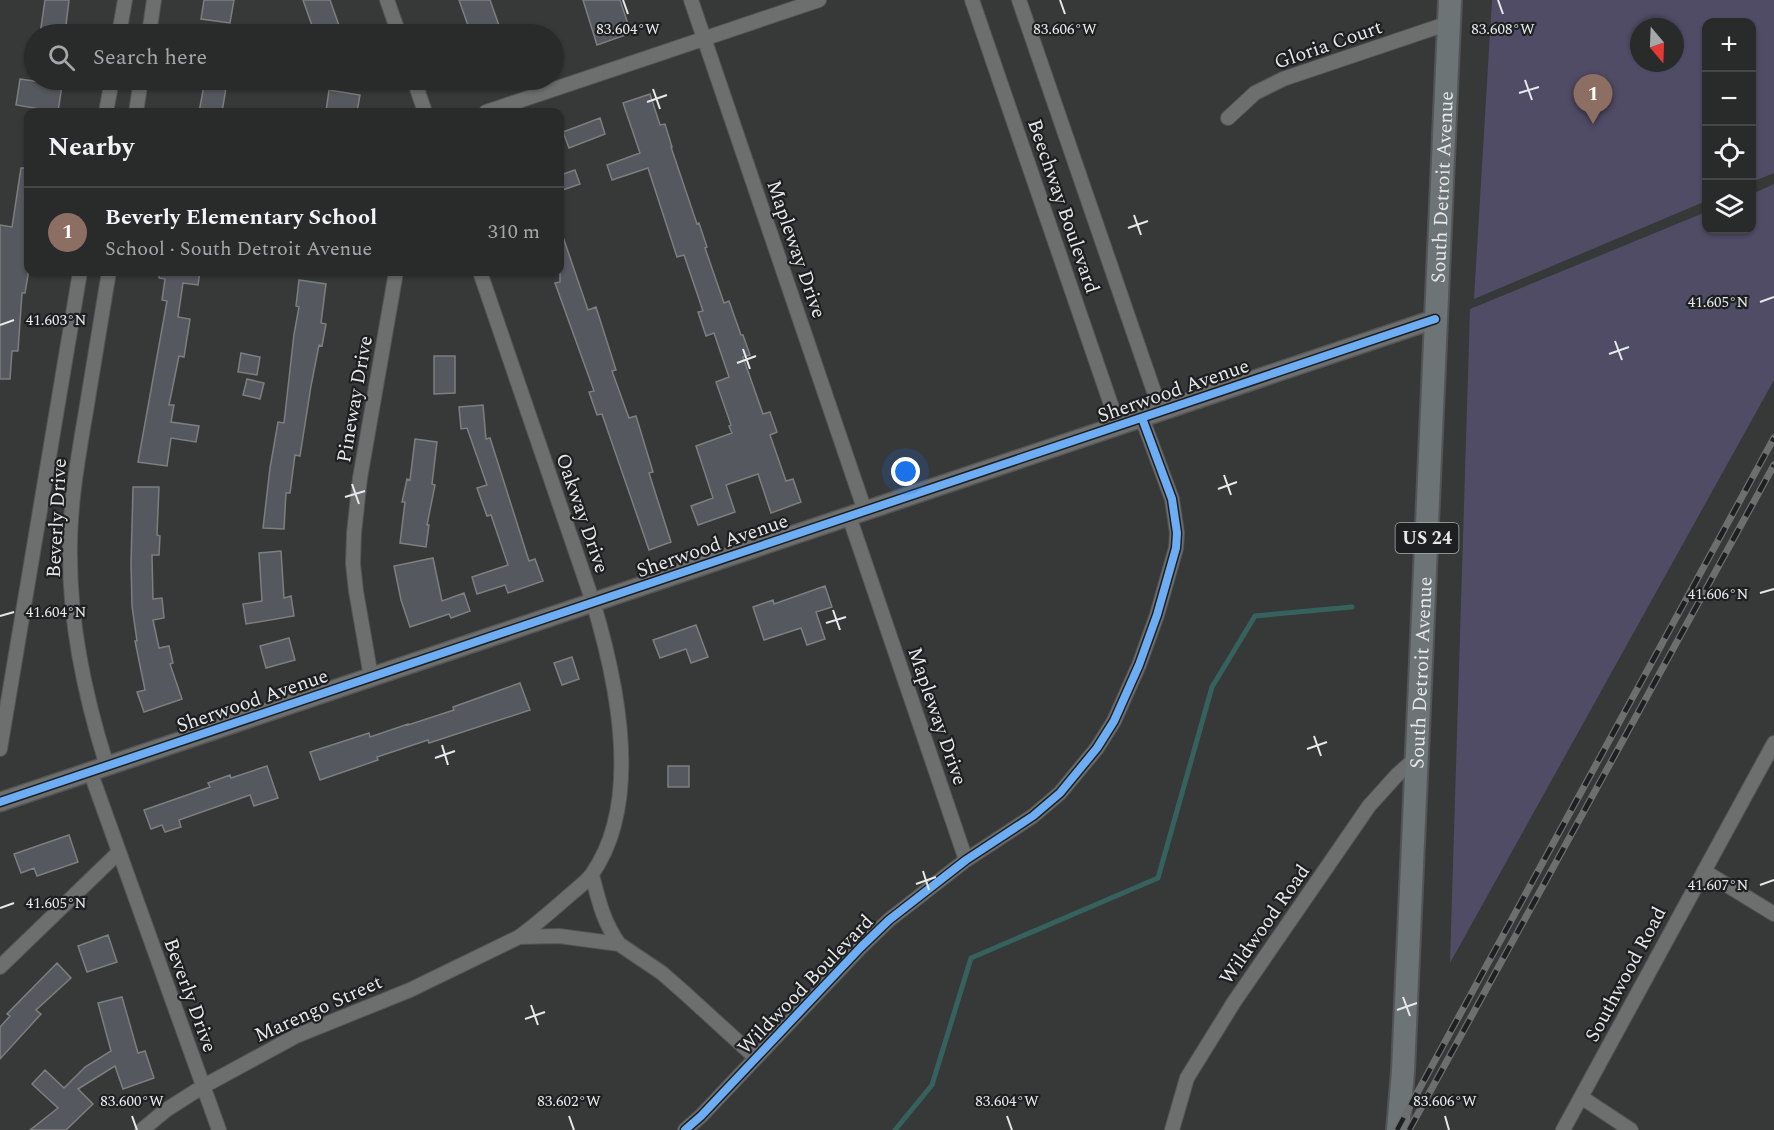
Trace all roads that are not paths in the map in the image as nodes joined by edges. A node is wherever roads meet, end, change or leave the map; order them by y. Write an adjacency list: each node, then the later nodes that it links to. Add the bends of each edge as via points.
1 (125, 0): 10 (street)
2 (154, 0): 11 (street)
3 (387, 0): 12 (street)
4 (691, 0): 13 (street, Mapleway Drive)
5 (819, 0): 13 (street)
6 (972, 0): 31 (street, Beechway Boulevard)
7 (1019, 0): 29 (street, Beechway Boulevard)
8 (1450, 0): 9 (main road, South Detroit Avenue / US 24)
9 (1449, 23): 23 (street, Gloria Court, via 1283,79 1255,93); 28 (main road, South Detroit Avenue / US 24)
10 (121, 24)
11 (150, 24)
12 (395, 24)
13 (705, 39): 14 (street); 32 (street, Mapleway Drive)
14 (564, 86)
15 (110, 90): 19 (street)
16 (139, 90): 20 (street)
17 (417, 90): 21 (street)
18 (552, 90): 22 (street)
19 (107, 108)
20 (137, 108)
21 (424, 108)
22 (498, 108)
23 (1228, 118)
24 (79, 276): 36 (street, Beverly Drive)
25 (108, 276): 38 (street, Beverly Drive, via 70,528 77,652 97,735)
26 (395, 276): 34 (street, Pineway Drive, via 354,533 356,591)
27 (481, 276): 33 (street, Oakway Drive)
28 (1435, 319): 29 (street, Sherwood Avenue); 37 (main road, South Detroit Avenue / US 24)
29 (1161, 412): 30 (street, Sherwood Avenue)
30 (1142, 418): 31 (street, Sherwood Avenue); 41 (street, Wildwood Boulevard, via 1172,499 1177,533 1157,615 1139,664 1114,721 1073,779 1033,816)
31 (1118, 425): 32 (street, Sherwood Avenue)
32 (857, 514): 33 (street, Sherwood Avenue); 41 (street, Mapleway Drive)
33 (593, 602): 34 (street, Sherwood Avenue); 43 (street, Oakway Drive, via 613,678 622,761 613,829)
34 (371, 677): 38 (street, Sherwood Avenue)
35 (1774, 743): 42 (street, Southwood Road)
36 (0, 748)
37 (1417, 757): 54 (street, Wildwood Road, via 1369,806 1234,1002 1187,1078); 55 (main road, South Detroit Avenue / US 24)
38 (99, 768): 39 (street, Sherwood Avenue); 40 (street, Beverly Drive)
39 (0, 802)
40 (119, 852): 47 (street); 49 (street, Beverly Drive)
41 (966, 860): 48 (street, Wildwood Boulevard, via 861,947)
42 (1704, 871): 44 (street); 50 (street, Southwood Road)
43 (592, 875): 45 (street, Marengo Street); 46 (street, Marengo Street, via 607,926)
44 (1774, 914)
45 (519, 937): 46 (street, Marengo Street, via 559,936); 49 (street, Marengo Street, via 410,990 296,1036)
46 (620, 944): 48 (street, Marengo Street, via 679,988)
47 (0, 967)
48 (756, 1058): 53 (street, Wildwood Boulevard)
49 (202, 1087): 51 (street, Marengo Street); 52 (street, Beverly Drive)
50 (1581, 1097): 56 (street, Southwood Road); 57 (street)
51 (142, 1130)
52 (219, 1130)
53 (685, 1130)
54 (1172, 1130)
55 (1398, 1130)
56 (1563, 1130)
57 (1631, 1130)

